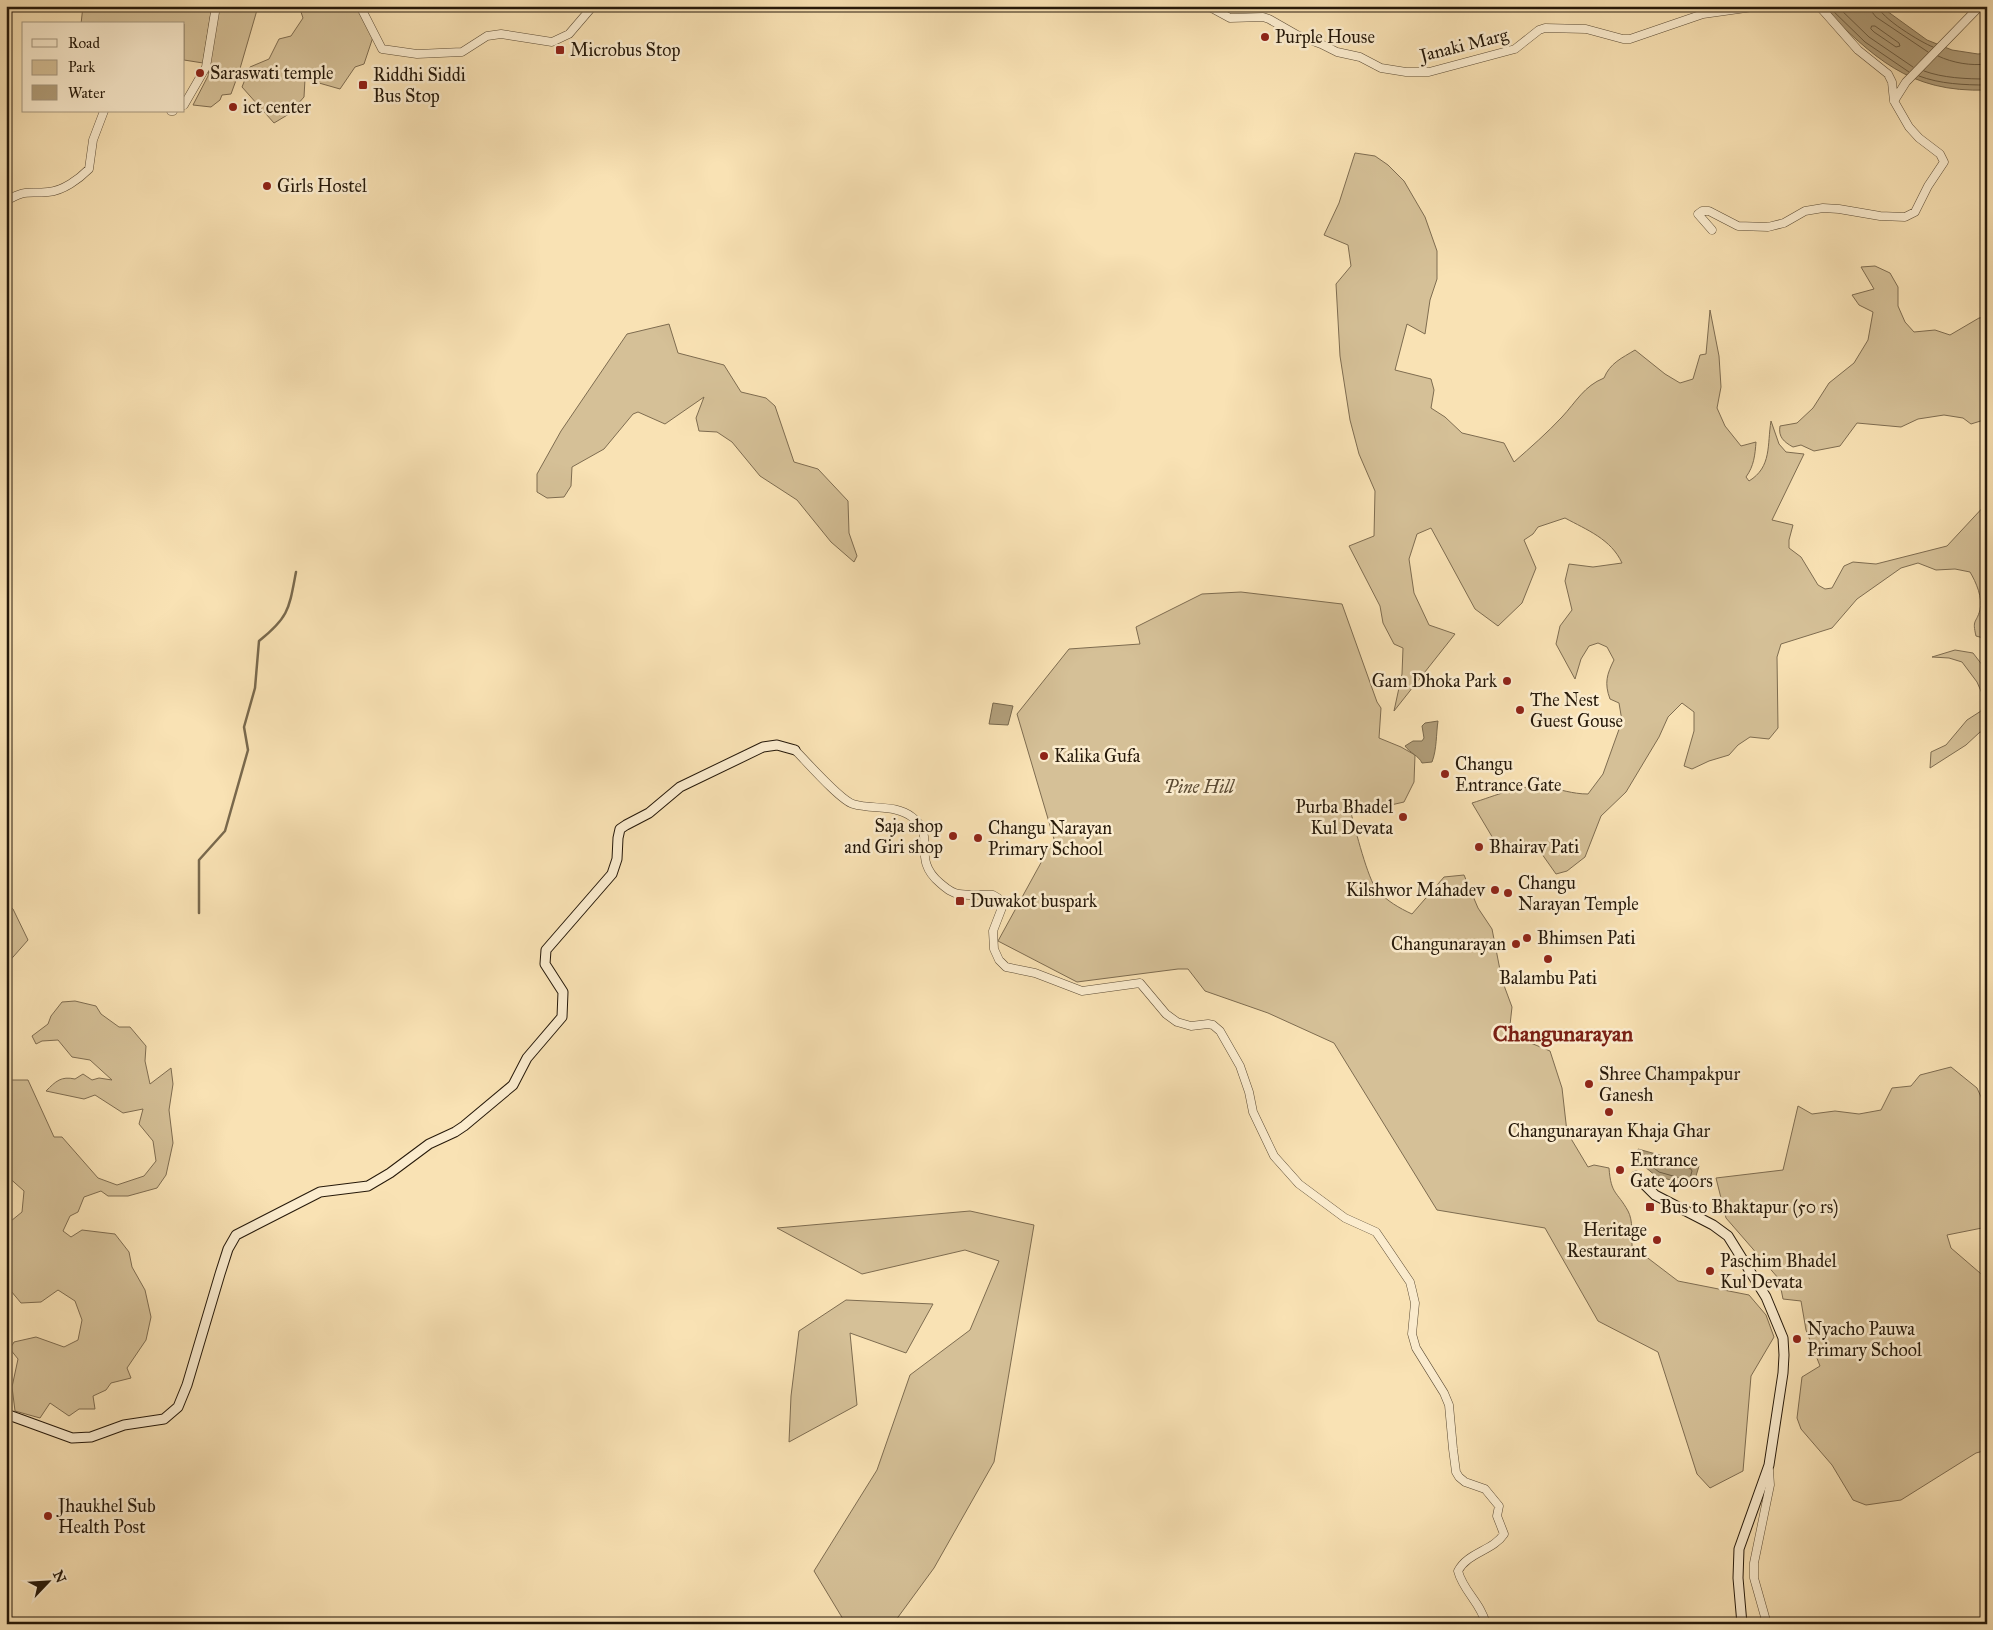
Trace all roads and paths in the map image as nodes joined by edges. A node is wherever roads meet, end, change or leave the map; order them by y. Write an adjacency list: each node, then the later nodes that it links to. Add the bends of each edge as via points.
1 (216, 6): 9 (street, via 206,67)
2 (360, 6): 3 (street, via 382,49 417,54 462,52 487,36 501,34 552,42 569,34)
3 (593, 6)
4 (1208, 6): 5 (street, Janaki Marg, via 1230,18 1269,19 1337,52 1360,57 1381,68 1417,73 1515,49 1545,28 1586,29 1630,39 1703,14)
5 (1760, 6)
6 (1816, 6): 8 (street, via 1858,50 1888,74)
7 (1980, 6): 8 (street, via 1906,82)
8 (1894, 101): 12 (street, via 1918,138 1940,154 1944,162 1915,212 1905,217 1880,216 1823,208 1805,211 1768,227 1738,226 1710,211 1702,211 1698,214 1700,218)
9 (185, 103)
10 (104, 112): 11 (street, via 92,140 90,169 77,180 50,192 21,192)
11 (6, 201)
12 (1712, 230)
13 (795, 750): 15 (main road, via 777,745 763,747 680,787 649,813 620,829 612,874 546,950 545,964 563,992 562,1017 527,1058 513,1085 464,1126 429,1144 368,1186 320,1192 236,1235 228,1249 187,1385 178,1407 164,1419 124,1425 90,1437 72,1438); 17 (street, via 852,804 900,810 917,821 924,832 926,865 934,878 950,891 993,895 1001,902 1002,910 992,931 998,960 1006,966 1035,973 1082,992 1140,983 1177,1022 1191,1026 1208,1024 1217,1028 1240,1066 1253,1112 1274,1156 1299,1184 1345,1218 1376,1232 1410,1282 1415,1303 1412,1338 1449,1405 1456,1472 1465,1482 1485,1489 1499,1506 1497,1516 1504,1534 1498,1542 1464,1562 1458,1571 1463,1586 1481,1609)
14 (1636, 1176): 16 (main road, via 1655,1195 1728,1236 1766,1297 1783,1338 1784,1355)
15 (6, 1414)
16 (1768, 1465): 18 (main road, via 1739,1548); 19 (street, via 1770,1485 1754,1563 1754,1578)
17 (1486, 1624)
18 (1742, 1624)
19 (1767, 1624)

